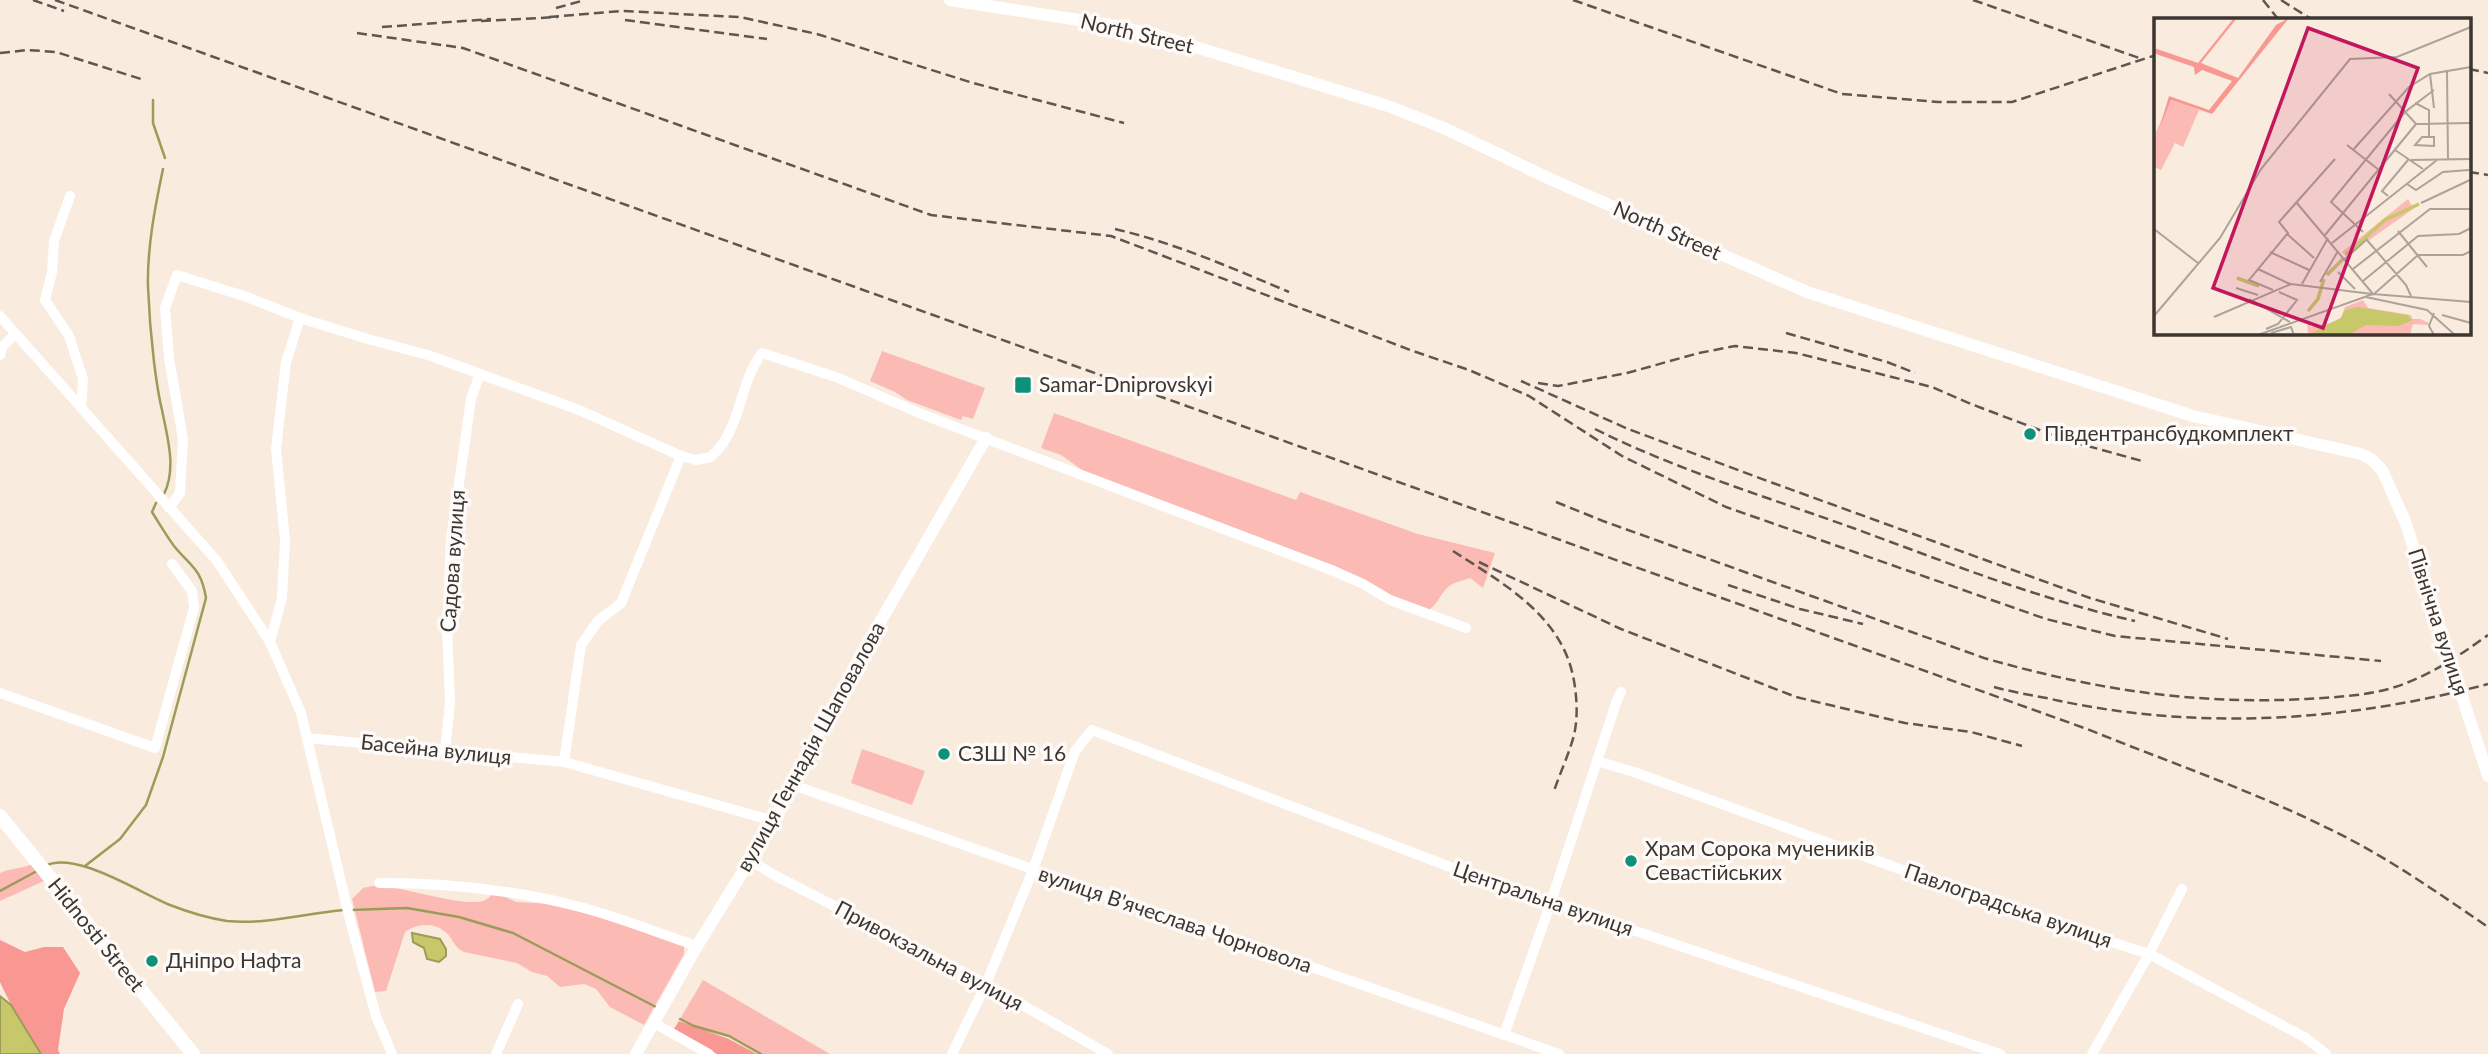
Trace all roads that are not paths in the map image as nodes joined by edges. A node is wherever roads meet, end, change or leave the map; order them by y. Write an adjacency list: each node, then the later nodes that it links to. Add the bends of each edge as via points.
1 (950, 0): 21 (street, North Street, via 1153,34 1388,106 1741,264 1844,305 2193,416 2361,454 2382,470 2405,521)
2 (69, 196): 8 (street, via 54,241 45,300 69,336 83,379)
3 (0, 316): 5 (street)
4 (300, 318): 7 (street); 11 (street, via 177,275 165,308 183,439 180,493); 14 (street, via 286,362 276,449 285,540 282,598)
5 (15, 334): 6 (street); 8 (street)
6 (0, 355)
7 (480, 373): 10 (street, via 579,410); 18 (street, Садова вулиця, via 471,399 451,540 450,703)
8 (81, 408): 11 (street)
9 (986, 438): 10 (street, via 762,352 745,383 726,439 711,457); 13 (street, via 1334,571 1390,600); 22 (street, вулиця Геннадія Шаповалова)
10 (681, 456): 20 (street, via 621,603 598,621 581,645)
11 (163, 502): 14 (street, via 217,561)
12 (172, 564): 16 (street, via 192,591 194,608 155,748)
13 (1466, 628)
14 (270, 642): 17 (street)
15 (1621, 692): 19 (street)
16 (0, 693)
17 (307, 738): 18 (street, Басейна вулиця); 37 (street, via 350,920 376,1016)
18 (445, 751): 20 (street, Басейна вулиця)
19 (1597, 761): 29 (street); 31 (street, Павлоградська вулиця, via 2012,910)
20 (564, 762): 24 (street, Басейна вулиця)
21 (2488, 776)
22 (793, 785): 24 (street, вулиця Геннадія Шаповалова); 26 (street, вулиця В'ячеслава Чорновола)
23 (0, 816): 36 (main road, Hidnosti Street)
24 (774, 821): 25 (street, вулиця Геннадія Шаповалова)
25 (749, 860): 30 (street, вулиця Геннадія Шаповалова); 32 (street, Привокзальна вулиця)
26 (1033, 870): 29 (street, Центральна вулиця, via 1075,751 1092,730); 32 (street); 35 (street, вулиця В'ячеслава Чорновола)
27 (379, 883): 30 (street, via 425,883 540,898 582,907)
28 (2182, 889): 31 (street)
29 (1550, 902): 35 (street); 44 (street, Центральна вулиця)
30 (696, 946): 34 (street, вулиця Геннадія Шаповалова)
31 (2149, 954): 45 (street); 46 (street, Павлоградська вулиця, via 2306,1038)
32 (985, 984): 41 (street); 42 (street, Привокзальна вулиця)
33 (518, 1004): 38 (street)
34 (653, 1024): 39 (street, вулиця Геннадія Шаповалова); 40 (street)
35 (1504, 1035): 43 (street, вулиця В'ячеслава Чорновола)
36 (193, 1054)
37 (392, 1054)
38 (496, 1054)
39 (636, 1054)
40 (709, 1054)
41 (951, 1054)
42 (1108, 1054)
43 (1559, 1054)
44 (2000, 1054)
45 (2092, 1054)
46 (2326, 1054)

